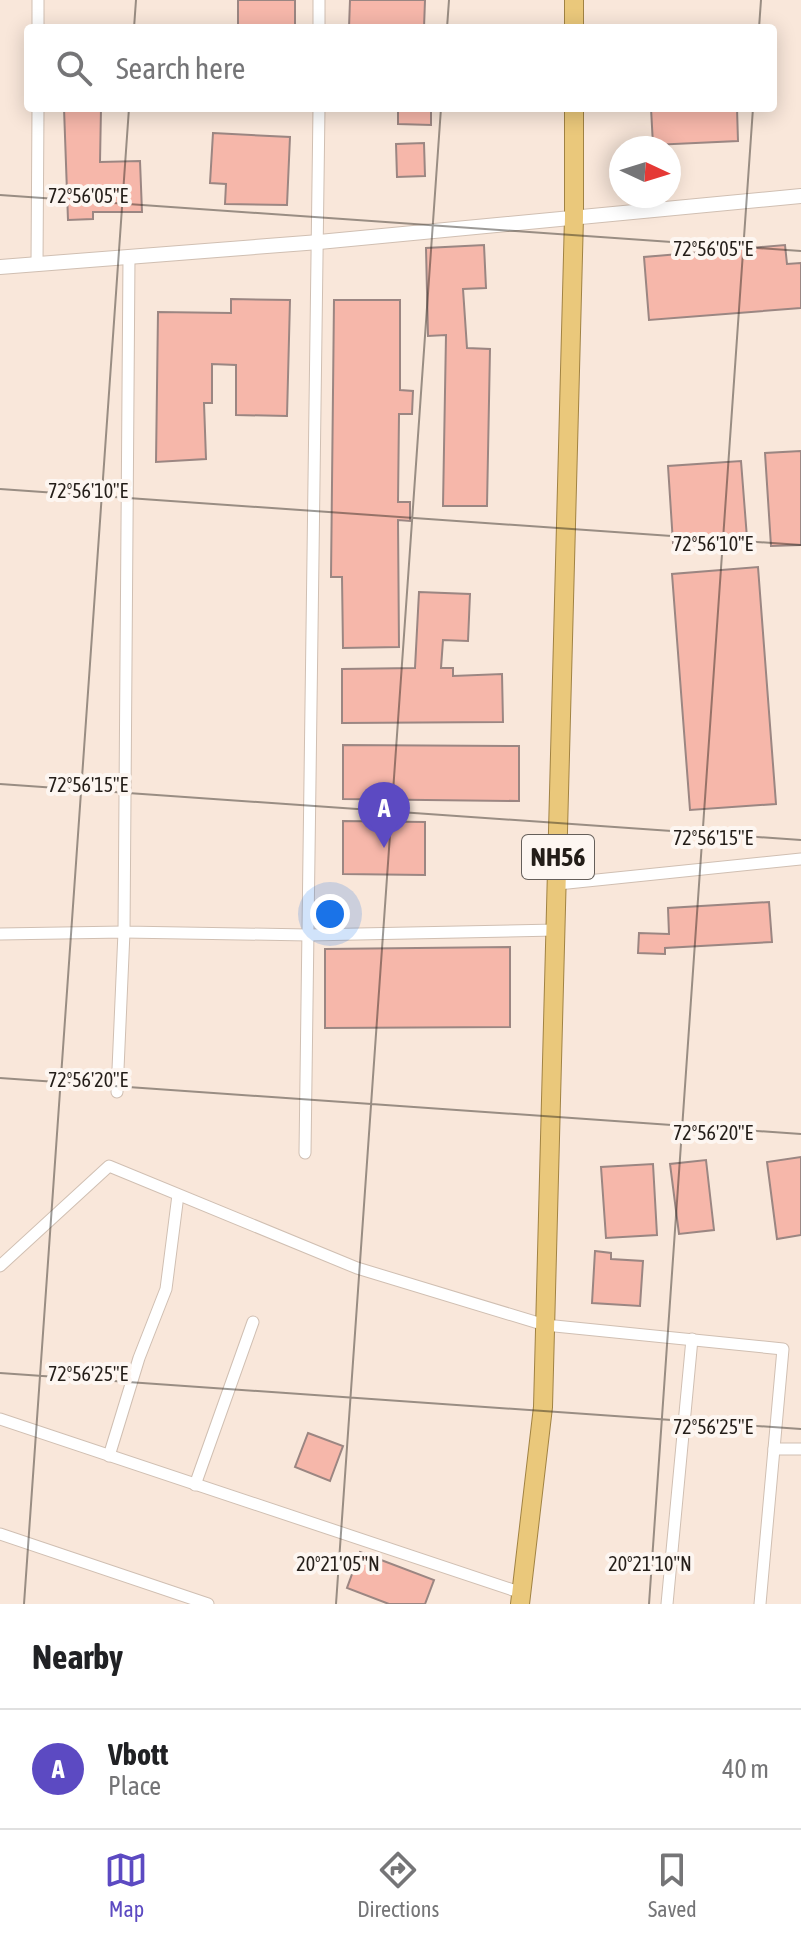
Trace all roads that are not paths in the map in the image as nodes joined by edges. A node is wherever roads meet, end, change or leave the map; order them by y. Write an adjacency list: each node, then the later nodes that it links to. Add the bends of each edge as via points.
1 (38, 0): 4 (street)
2 (319, 0): 5 (street)
3 (574, 0): 6 (highway)
4 (38, 24)
5 (319, 24)
6 (574, 24)
7 (38, 112): 14 (street)
8 (319, 112): 12 (street)
9 (574, 112): 11 (highway, NH56)
10 (801, 196): 11 (street)
11 (574, 217): 12 (street); 17 (highway, NH56)
12 (319, 242): 13 (street); 21 (street)
13 (129, 257): 14 (street); 19 (street)
14 (37, 264): 15 (street)
15 (0, 267)
16 (801, 859): 17 (street)
17 (558, 884): 18 (highway, NH56)
18 (556, 930): 21 (street); 27 (highway, NH56)
19 (124, 932): 20 (street); 21 (street); 22 (street)
20 (0, 934)
21 (308, 935): 23 (street)
22 (117, 1092)
23 (305, 1153)
24 (178, 1195): 25 (street, via 109,1166); 27 (street, via 357,1268); 32 (street, via 166,1289)
25 (0, 1266)
26 (253, 1322): 33 (street)
27 (545, 1325): 28 (street); 35 (highway, NH56, via 543,1407)
28 (692, 1339): 30 (street, via 783,1349); 37 (street)
29 (0, 1419): 32 (street)
30 (774, 1449): 31 (street); 38 (street)
31 (801, 1449)
32 (109, 1456): 33 (street)
33 (195, 1485): 35 (street)
34 (0, 1534): 36 (street)
35 (521, 1598)
36 (208, 1604)
37 (667, 1604)
38 (760, 1604)

